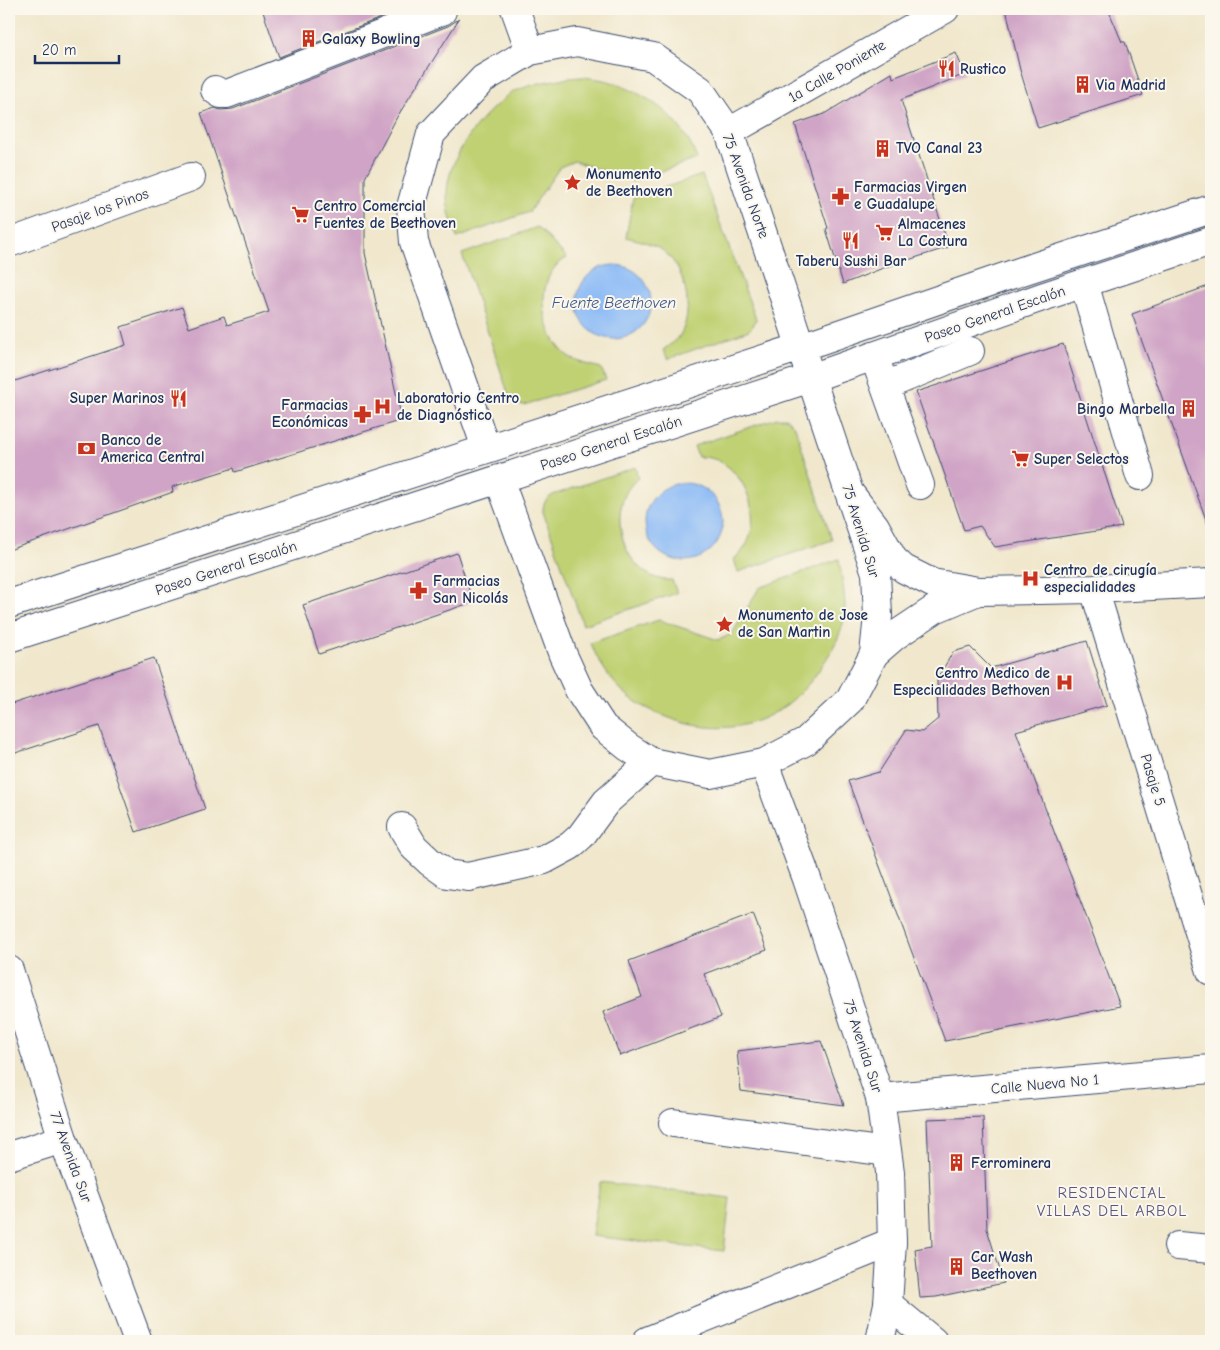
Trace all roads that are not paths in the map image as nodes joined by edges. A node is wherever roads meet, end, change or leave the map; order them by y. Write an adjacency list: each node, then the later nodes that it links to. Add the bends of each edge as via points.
1 (515, 9): 4 (main road)
2 (946, 9): 6 (main road, 1a Calle Poniente)
3 (442, 11): 5 (main road, via 227,94)
4 (530, 51): 6 (main road, 75 Avenida Norte, via 577,42 653,57 700,90); 17 (main road, 75 Avenida Norte, via 483,79 431,134 411,207 414,242)
5 (215, 90)
6 (728, 132): 12 (main road, 75 Avenida Norte)
7 (191, 177): 10 (main road, Pasaje los Pinos)
8 (1211, 209): 12 (main road)
9 (1211, 241): 11 (main road, Paseo General Escalón)
10 (9, 243)
11 (1084, 283): 14 (main road, Paseo General Escalón); 18 (main road)
12 (801, 346): 15 (main road, 75 Avenida Sur); 17 (main road)
13 (970, 351): 16 (main road)
14 (874, 356): 15 (main road, Paseo General Escalón); 16 (main road)
15 (811, 378): 19 (main road, Paseo General Escalón); 21 (main road, 75 Avenida Sur)
16 (885, 386): 20 (main road)
17 (486, 448): 25 (main road)
18 (1140, 476)
19 (499, 479): 26 (main road, Paseo General Escalón); 28 (main road, 75 Avenida Sur, via 563,655 579,690 603,727)
20 (920, 485)
21 (849, 493): 24 (main road, via 875,526 893,559 904,569 932,583); 27 (main road, 75 Avenida Sur, via 876,574 878,607)
22 (1211, 583): 23 (main road)
23 (1094, 590): 24 (main road); 32 (main road, Pasaje 5)
24 (978, 591): 27 (main road, via 935,609)
25 (9, 604)
26 (9, 638)
27 (874, 654): 29 (main road, 75 Avenida Sur, via 850,700 806,740)
28 (651, 762): 29 (main road, 75 Avenida Sur, via 710,774); 30 (main road, via 606,802 581,836 544,860 468,877 447,874 414,847)
29 (764, 763): 34 (main road, 75 Avenida Sur, via 810,888)
30 (402, 828)
31 (9, 970): 36 (main road, 77 Avenida Sur)
32 (1211, 971)
33 (1211, 1068): 34 (main road, Calle Nueva No 1)
34 (880, 1098): 37 (main road, 75 Avenida Sur)
35 (673, 1123): 37 (main road)
36 (63, 1139): 38 (main road); 43 (main road, 77 Avenida Sur)
37 (887, 1152): 39 (main road, 75 Avenida Sur)
38 (9, 1156)
39 (892, 1242): 42 (main road, 75 Avenida Sur); 44 (main road)
40 (1178, 1246): 41 (main road)
41 (1211, 1249)
42 (888, 1304): 45 (main road, 75 Avenida Sur); 46 (main road)
43 (138, 1341)
44 (647, 1341)
45 (880, 1341)
46 (933, 1341)

